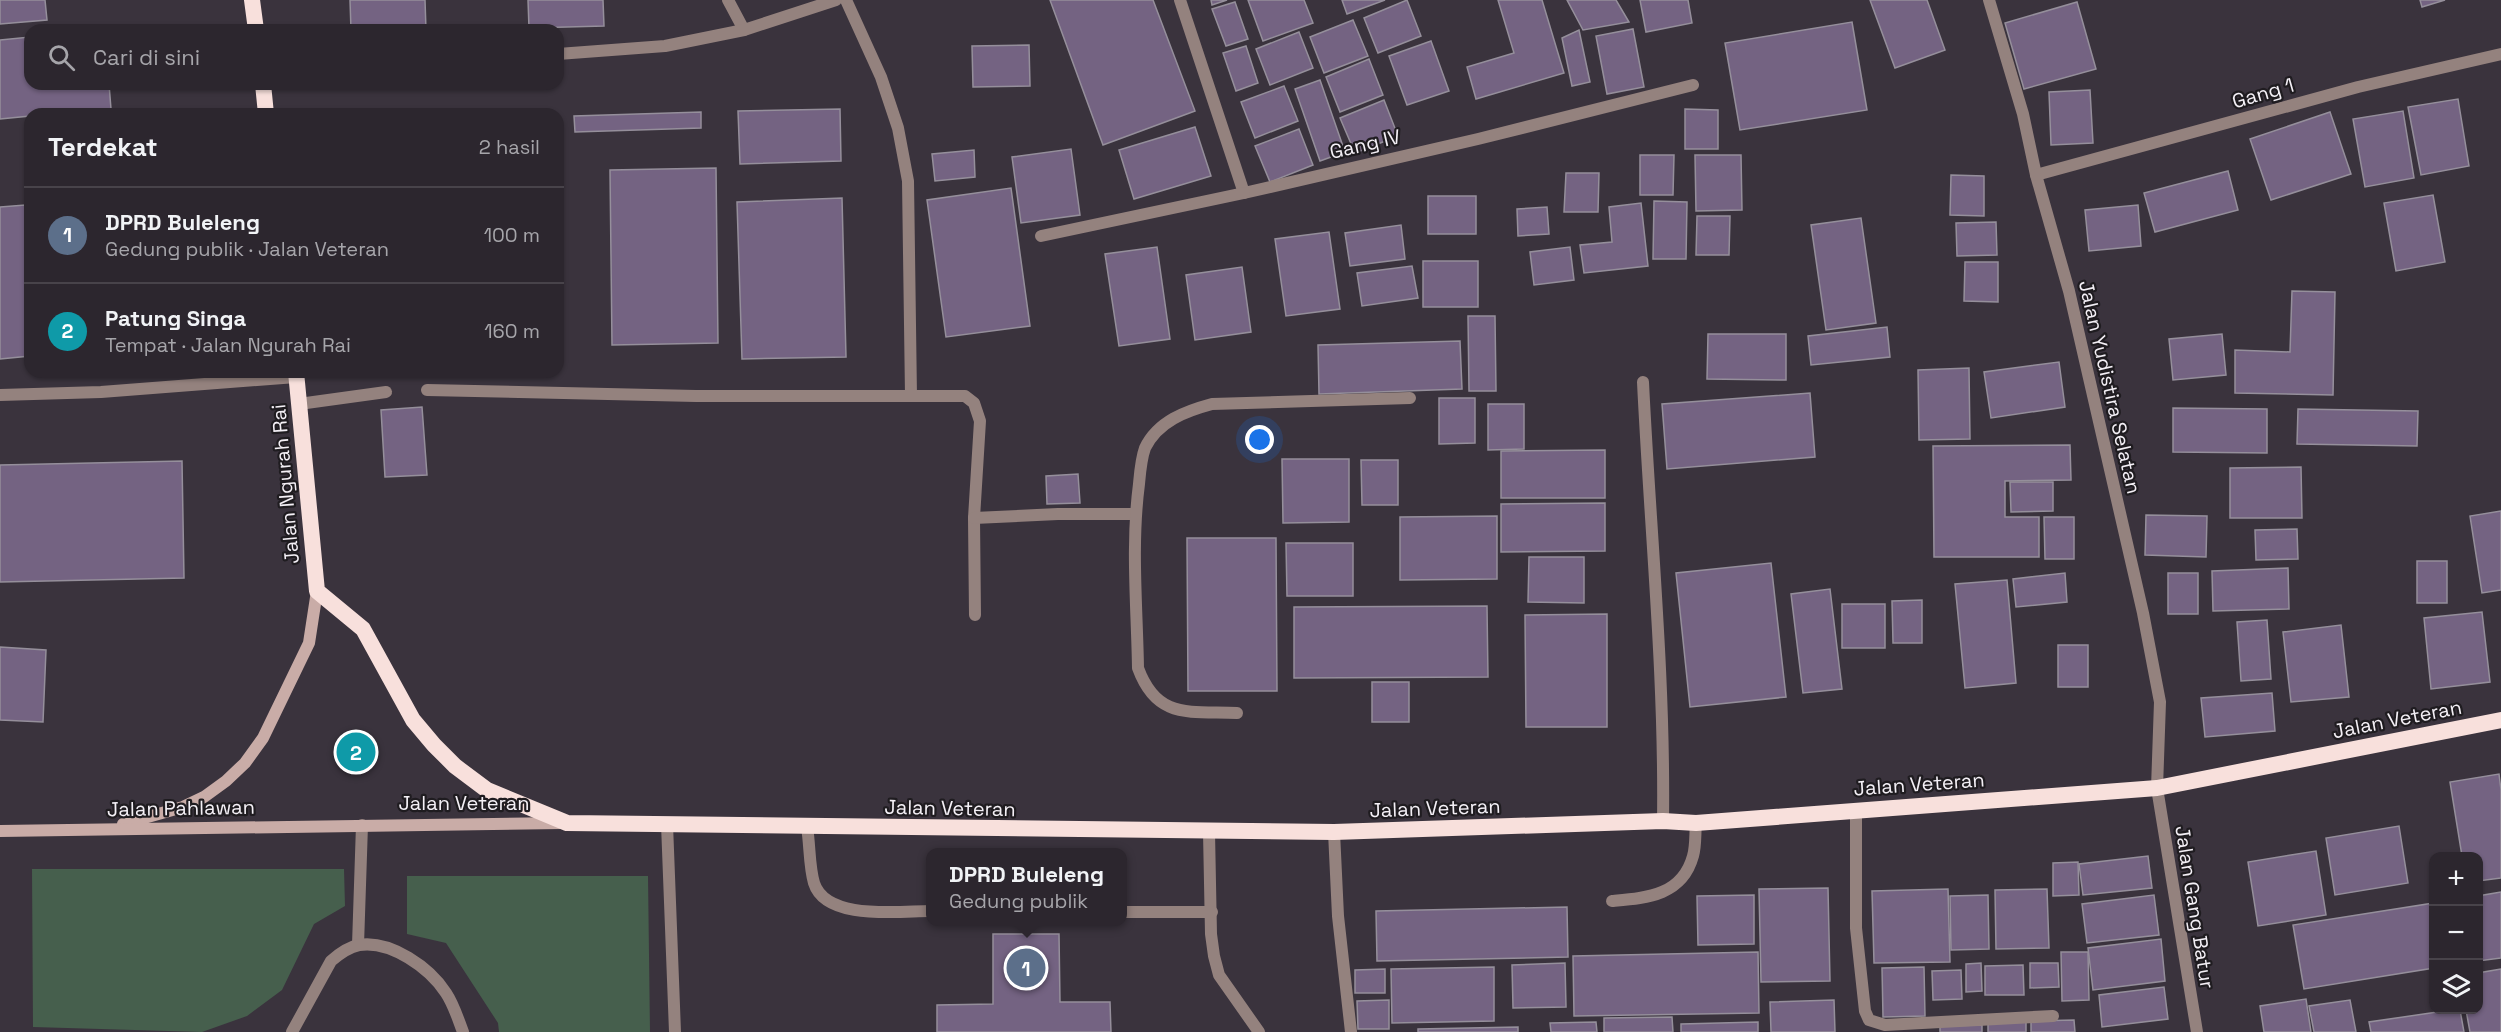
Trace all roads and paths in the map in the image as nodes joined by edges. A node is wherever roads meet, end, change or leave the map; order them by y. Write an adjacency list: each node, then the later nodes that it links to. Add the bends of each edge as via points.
1 (252, 0): 7 (highway)
2 (728, 0): 8 (street)
3 (836, 0): 8 (street)
4 (846, 0): 23 (street, via 881,77 898,129 908,181)
5 (1180, 0): 15 (street)
6 (1989, 0): 14 (street, Jalan Yudistira Selatan, via 2023,114)
7 (255, 24)
8 (744, 30): 9 (street, via 665,46)
9 (564, 54)
10 (2501, 54): 14 (street, Gang 1, via 2358,87)
11 (1693, 85): 15 (street, Gang IV)
12 (264, 90): 13 (highway)
13 (265, 108)
14 (2036, 175): 32 (street, Jalan Yudistira Selatan, via 2068,291 2145,624 2160,702)
15 (1244, 193): 16 (street, Gang IV)
16 (1041, 236)
17 (262, 378): 22 (street, via 101,392)
18 (296, 378): 25 (highway, Jalan Ngurah Rai)
19 (1643, 382): 34 (street, via 1664,736)
20 (427, 390): 23 (street)
21 (386, 392): 25 (street)
22 (0, 395)
23 (911, 396): 27 (street, via 964,396 974,403 980,422)
24 (1410, 398): 26 (street, via 1212,404 1188,410 1170,420 1145,449)
25 (299, 404): 28 (highway, Jalan Ngurah Rai)
26 (1135, 514): 27 (street); 30 (street, via 1138,668 1143,682 1152,696 1177,711)
27 (974, 518): 29 (street)
28 (317, 591): 36 (highway, via 363,628 413,720 455,766 487,790); 40 (main road, Jalan Ngurah Rai, via 309,643 263,738 244,763 197,801)
29 (975, 615)
30 (1237, 713)
31 (2501, 720): 32 (highway, Jalan Veteran)
32 (2157, 788): 33 (highway, Jalan Veteran); 55 (street, Jalan Gang Batur)
33 (1856, 810): 35 (highway, Jalan Veteran); 49 (street, via 1856,928 1863,1001 1869,1020 1885,1025)
34 (1664, 821): 35 (highway, Jalan Veteran); 43 (highway, Jalan Veteran)
35 (1696, 823): 44 (street, via 1693,857 1679,882 1653,897)
36 (567, 824): 37 (highway, Jalan Veteran); 38 (main road, Jalan Veteran)
37 (668, 824): 39 (highway, Jalan Veteran); 52 (street)
38 (362, 825): 40 (main road, Jalan Pahlawan); 48 (street)
39 (807, 827): 42 (highway, Jalan Veteran); 45 (street, via 814,884 826,900 851,911)
40 (108, 829): 41 (main road, Jalan Pahlawan)
41 (0, 831)
42 (1209, 832): 43 (highway, Jalan Veteran); 47 (street)
43 (1334, 832): 54 (street, via 1338,916)
44 (1612, 901)
45 (926, 911)
46 (1127, 912): 47 (street)
47 (1212, 912): 53 (street, via 1211,934 1220,975)
48 (358, 945): 50 (street, via 331,961); 51 (street, via 387,948 422,967 446,993)
49 (2053, 1016)
50 (292, 1032)
51 (463, 1032)
52 (675, 1032)
53 (1259, 1032)
54 (1351, 1032)
55 (2197, 1032)

